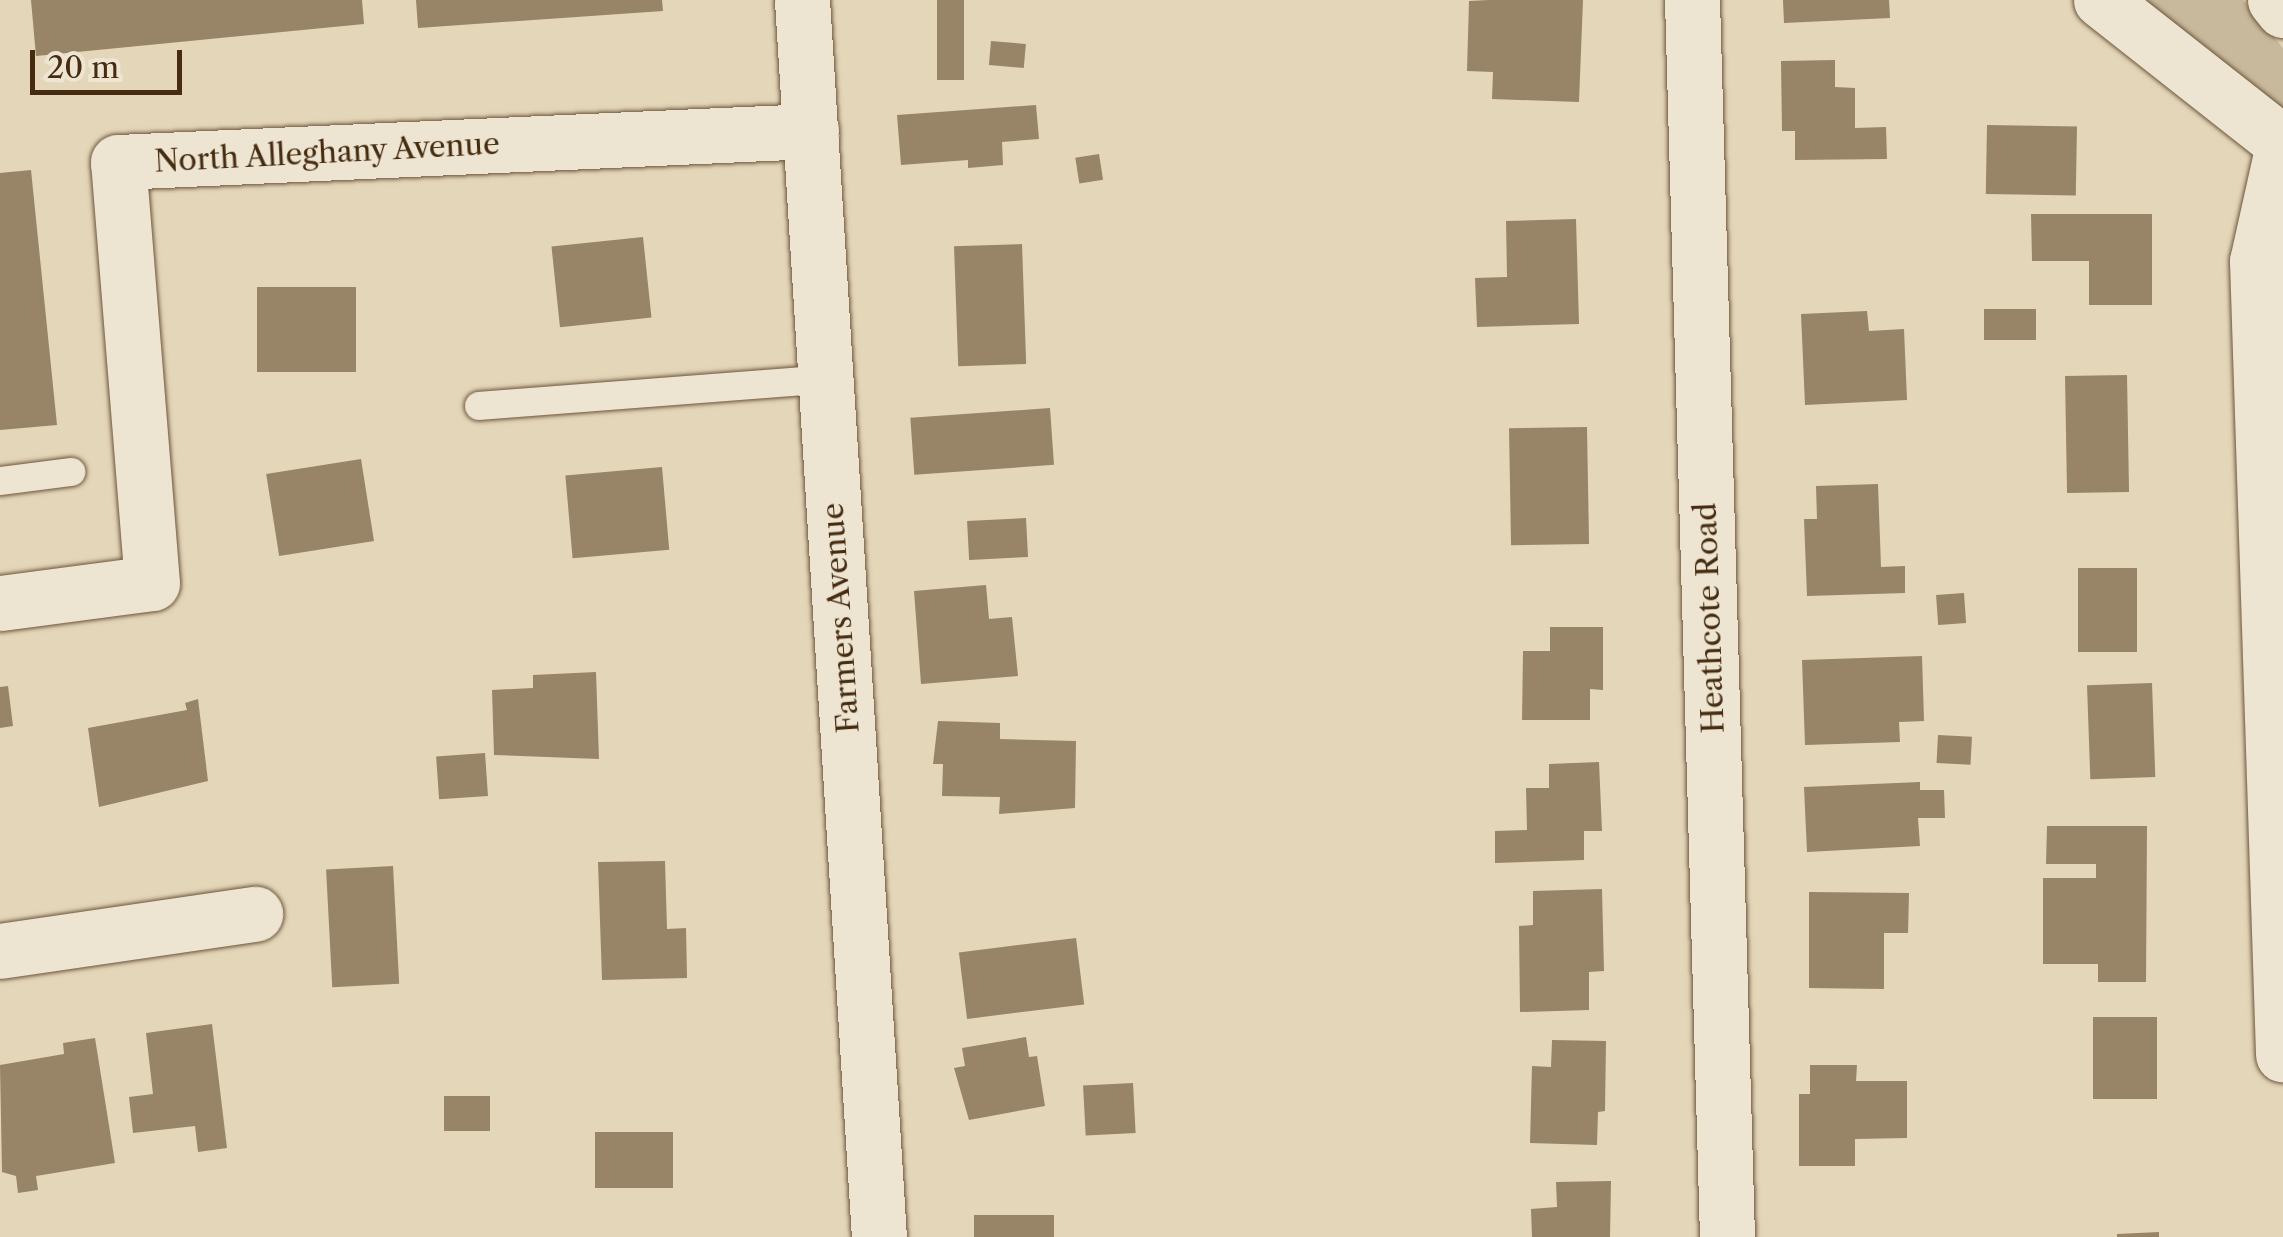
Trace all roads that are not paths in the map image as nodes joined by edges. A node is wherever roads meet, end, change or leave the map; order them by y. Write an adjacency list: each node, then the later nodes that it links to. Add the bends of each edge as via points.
1 (802, 0): 6 (street, Farmers Avenue)
2 (1692, 0): 17 (street, Heathcote Road)
3 (2101, 0): 7 (street)
4 (2275, 0): 5 (street)
5 (2283, 10)
6 (810, 130): 8 (street, Farmers Avenue); 12 (street, North Alleghany Avenue, via 118,162 152,583)
7 (2283, 144): 15 (street, via 2257,261)
8 (826, 379): 9 (lane); 16 (street, Farmers Avenue)
9 (479, 406)
10 (71, 472): 11 (lane)
11 (0, 481)
12 (0, 603)
13 (256, 914): 14 (street)
14 (0, 951)
15 (2283, 1055)
16 (879, 1237)
17 (1727, 1237)

